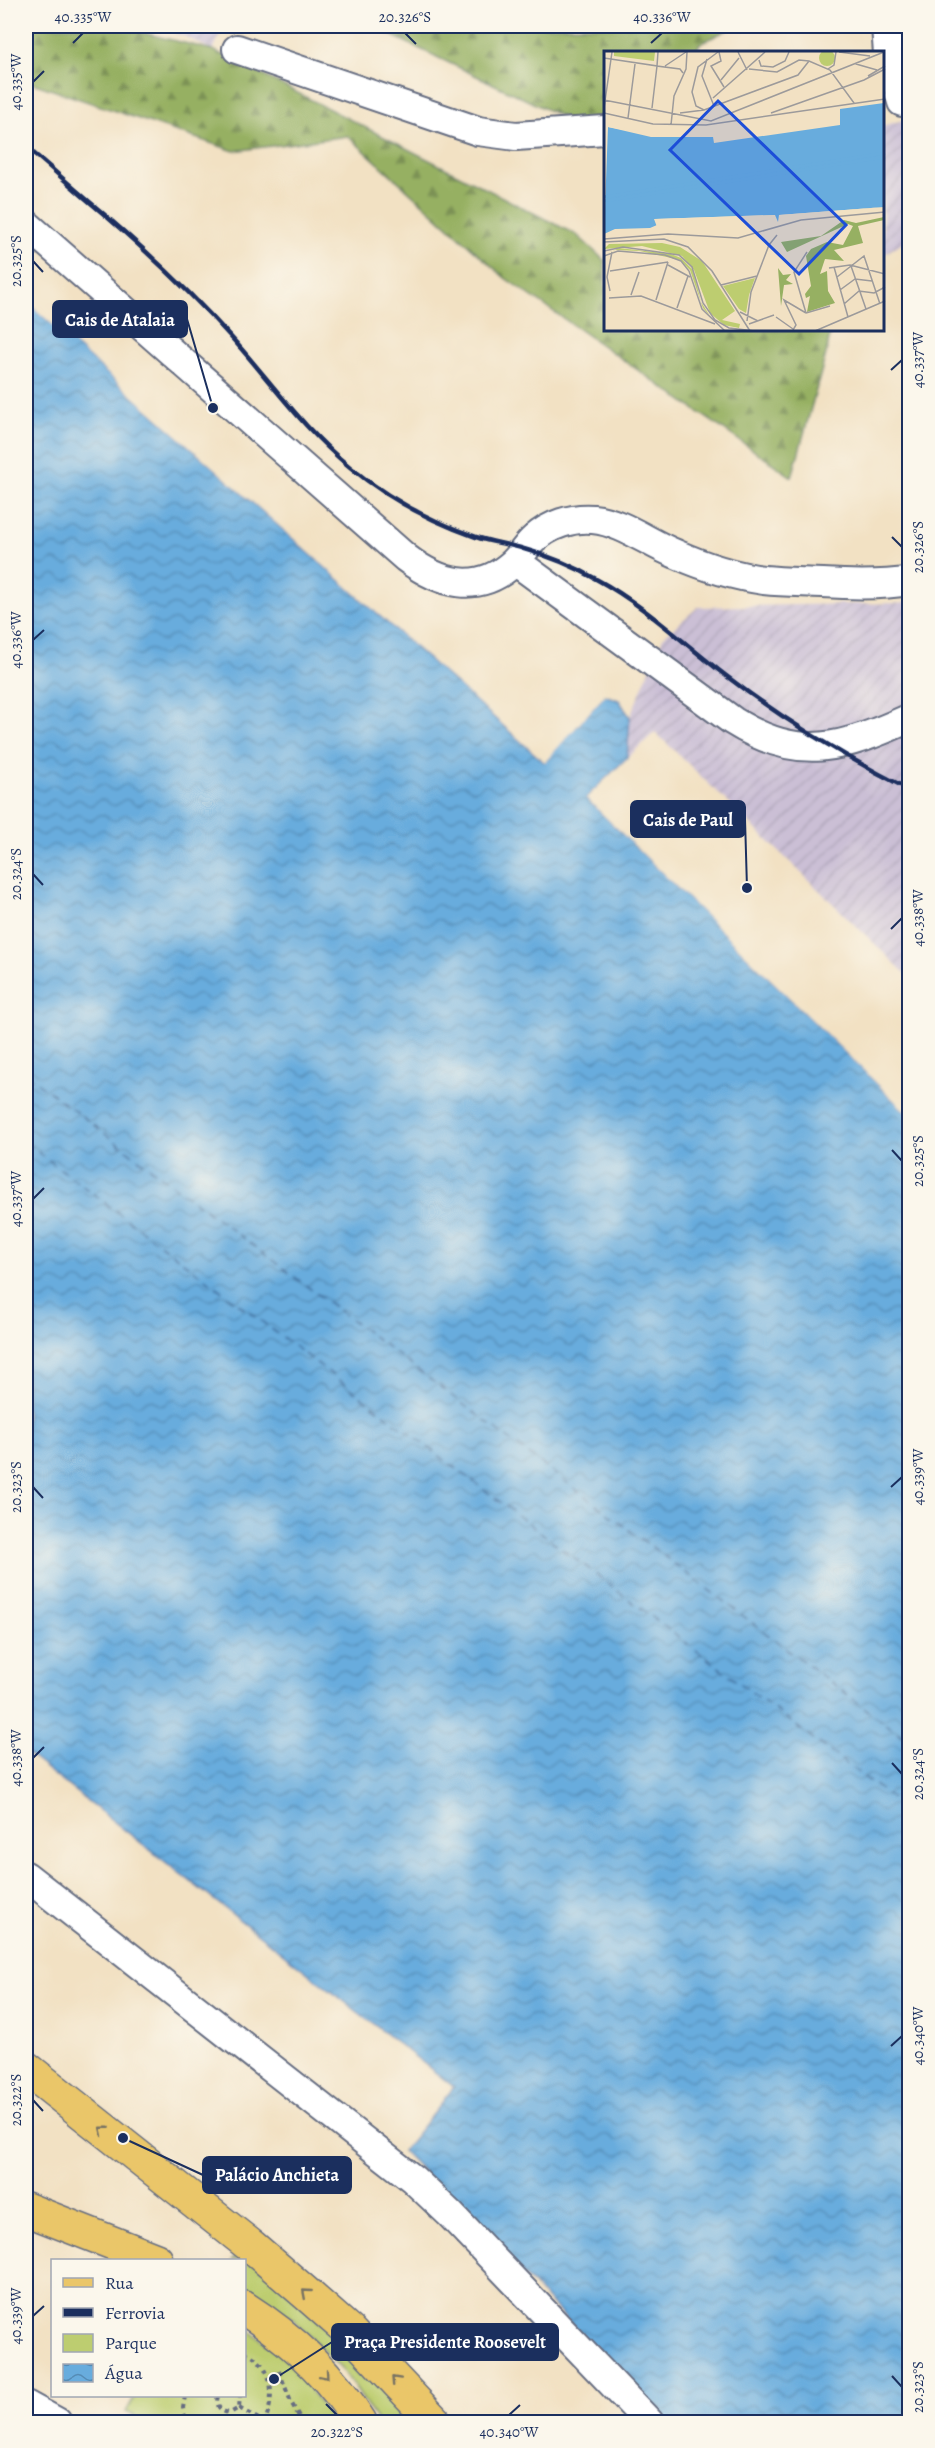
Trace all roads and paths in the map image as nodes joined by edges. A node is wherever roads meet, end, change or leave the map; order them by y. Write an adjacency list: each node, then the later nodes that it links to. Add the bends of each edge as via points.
1 (886, 26): 3 (street)
2 (237, 49): 4 (street, via 478,130 516,136)
3 (898, 103)
4 (604, 130)
5 (26, 224): 6 (street, via 420,569 446,581 474,582 503,572)
6 (515, 561): 7 (street, via 548,528 590,518 618,524 704,565 762,580 865,585); 8 (street, via 733,721 771,740 791,746 829,747 865,738)
7 (909, 580)
8 (909, 718)
9 (26, 1876): 29 (street, via 413,2179)
10 (26, 2068): 28 (main road, one-way to 10, via 350,2332 309,2296)
11 (26, 2209): 12 (main road)
12 (153, 2259)
13 (255, 2314): 27 (main road, one-way to 27, via 314,2361)
14 (246, 2353): 24 (path, via 258,2360 271,2383 272,2400)
15 (278, 2365): 20 (path)
16 (185, 2397): 21 (path)
17 (217, 2397): 19 (path, via 221,2410 230,2413)
18 (240, 2397): 19 (path)
19 (239, 2408): 24 (path)
20 (296, 2413): 25 (path); 26 (path)
21 (184, 2416): 22 (path); 23 (path)
22 (186, 2422)
23 (196, 2422)
24 (264, 2422)
25 (291, 2422)
26 (302, 2422)
27 (360, 2422)
28 (435, 2422)
29 (649, 2422)

